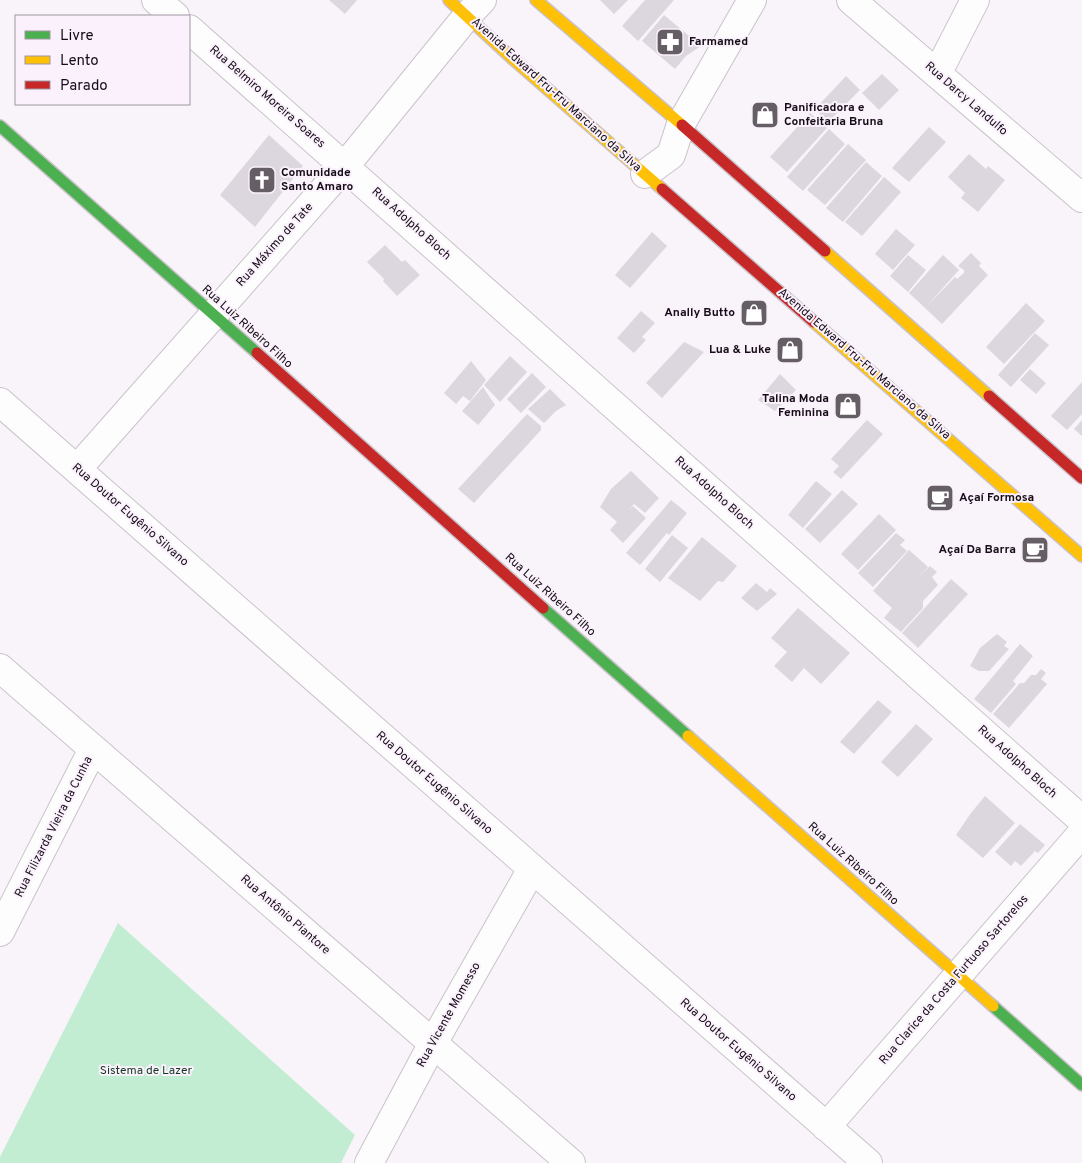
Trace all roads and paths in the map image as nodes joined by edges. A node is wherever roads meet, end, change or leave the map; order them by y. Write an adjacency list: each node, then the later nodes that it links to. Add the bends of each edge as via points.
1 (156, 0): 7 (street)
2 (536, 0): 10 (main road)
3 (752, 0): 10 (street, Avenida Edward Fru-Fru Marciano da Silva)
4 (851, 0): 9 (street, Rua Darcy Landulfo)
5 (975, 0): 9 (street)
6 (466, 5): 12 (street, Rua Máximo de Tate); 13 (main road, Avenida Edward Fru-Fru Marciano da Silva, via 513,59)
7 (174, 15)
8 (190, 30): 12 (street, Rua Belmiro Moreira Soares)
9 (937, 74): 14 (street, Rua Darcy Landulfo)
10 (681, 124): 13 (street, Avenida Edward Fru-Fru Marciano da Silva, via 671,155); 18 (main road)
11 (0, 126): 15 (main road, Rua Luiz Ribeiro Filho)
12 (345, 166): 15 (street, Rua Máximo de Tate); 22 (street, Rua Adolpho Bloch)
13 (645, 174): 19 (main road, Avenida Edward Fru-Fru Marciano da Silva)
14 (1082, 198)
15 (213, 315): 17 (street, Rua Máximo de Tate); 26 (main road, Rua Luiz Ribeiro Filho)
16 (0, 402): 17 (street, Rua Doutor Eugênio Silvano)
17 (77, 469): 24 (street, Rua Doutor Eugênio Silvano)
18 (1082, 478)
19 (1082, 556)
20 (0, 668): 21 (street, Rua Antônio Piantore)
21 (94, 749): 25 (street, Rua Filizarda Vieira da Cunha); 27 (street, Rua Antônio Piantore)
22 (1082, 820)
23 (1082, 833): 26 (street, Rua Clarice da Costa Furtuoso Sartorelos)
24 (532, 869): 27 (street, Rua Vicente Momesso); 29 (street, Rua Doutor Eugênio Silvano)
25 (0, 932)
26 (958, 975): 28 (main road, Rua Luiz Ribeiro Filho); 29 (street, Rua Clarice da Costa Furtuoso Sartorelos)
27 (433, 1043): 30 (street, Rua Vicente Momesso); 31 (street, Rua Antônio Piantore)
28 (1082, 1085)
29 (826, 1127): 32 (street, Rua Doutor Eugênio Silvano)
30 (369, 1163)
31 (571, 1163)
32 (868, 1163)

